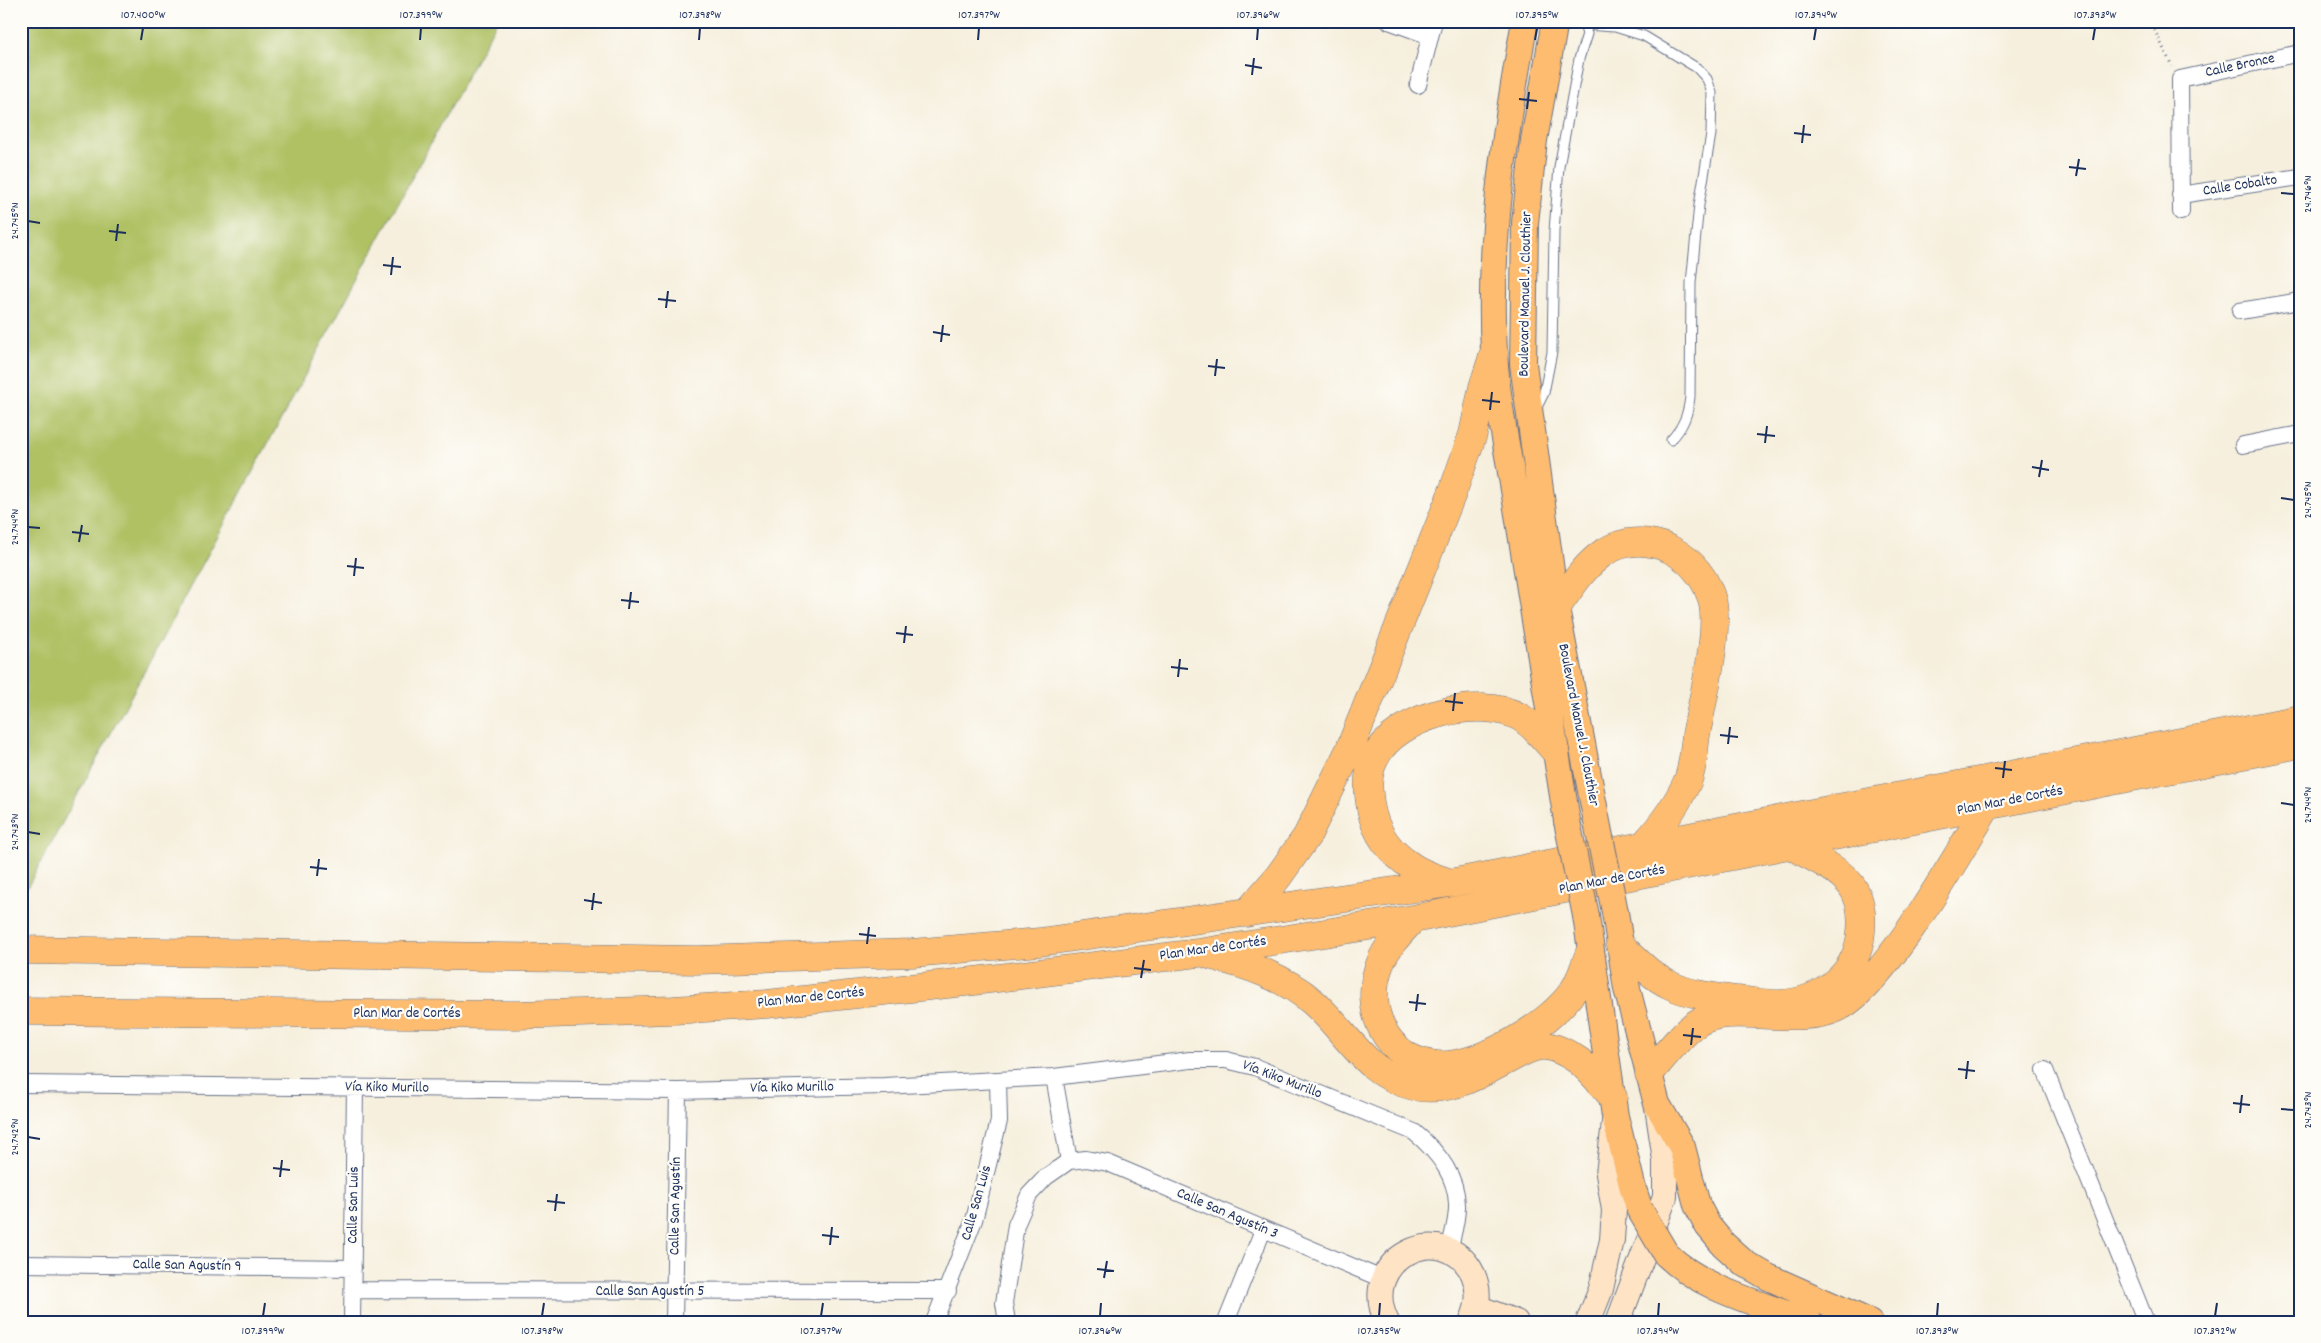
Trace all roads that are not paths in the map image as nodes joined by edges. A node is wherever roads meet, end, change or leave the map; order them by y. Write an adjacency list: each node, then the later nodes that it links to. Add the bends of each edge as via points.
1 (1389, 21): 5 (street)
2 (1525, 21): 12 (main road, Boulevard Manuel J. Clouthier, via 1496,208)
3 (1555, 21): 13 (main road, Boulevard Manuel J. Clouthier, via 1534,140 1525,224 1523,364)
4 (1582, 23): 13 (lane, via 1587,34 1579,59 1559,168 1554,231 1552,352 1544,392); 15 (lane, via 1615,27 1644,36 1697,68 1707,79 1712,92 1711,134 1691,283 1690,397 1682,428)
5 (1432, 29): 7 (street)
6 (2300, 53): 9 (street, Calle Bronce, via 2180,79)
7 (1418, 85)
8 (2300, 177): 9 (street, Calle Cobalto)
9 (2180, 204)
10 (2300, 301): 11 (street)
11 (2240, 311)
12 (1494, 353): 20 (main road, Boulevard Manuel J. Clouthier); 25 (highway, via 1482,387 1473,434 1453,491 1349,751 1308,836)
13 (1530, 420): 17 (main road, Boulevard Manuel J. Clouthier)
14 (2300, 434): 16 (street)
15 (1671, 440)
16 (2242, 445)
17 (1556, 608): 22 (highway, via 1589,565 1615,547 1637,541 1670,548 1681,555 1698,569 1710,592 1714,607 1712,649 1688,778 1668,818); 27 (main road, Boulevard Manuel J. Clouthier, bridge)
18 (2300, 719): 22 (highway, Plan Mar de Cortés)
19 (2300, 744): 21 (highway, Plan Mar de Cortés)
20 (1555, 751): 24 (highway, via 1519,717 1495,708 1479,707 1440,713 1409,725 1385,743 1369,772 1368,792 1373,821 1388,848 1412,867); 29 (main road, Boulevard Manuel J. Clouthier, bridge)
21 (1987, 806): 23 (highway, Plan Mar de Cortés); 33 (highway, via 1954,862 1901,939 1852,999 1826,1012 1806,1016 1726,1014 1700,1021)
22 (1644, 846): 24 (highway, Plan Mar de Cortés)
23 (1792, 846): 26 (highway, Plan Mar de Cortés); 27 (highway, via 1838,872 1851,885 1860,902 1862,924 1855,957 1834,985 1811,998 1777,1004 1696,993 1670,985 1643,967)
24 (1450, 883): 25 (highway, Plan Mar de Cortés)
25 (1247, 913): 28 (highway, Plan Mar de Cortés, via 1040,942 902,954 698,960)
26 (1413, 918): 29 (highway, via 1380,963 1374,985 1374,1008 1382,1031 1393,1044 1406,1056 1425,1063 1452,1064 1474,1059 1517,1039 1560,1006 1574,990); 30 (highway, Plan Mar de Cortés)
27 (1620, 945): 33 (main road, Boulevard Manuel J. Clouthier, via 1627,989)
28 (21, 950)
29 (1590, 952): 40 (main road, Boulevard Manuel J. Clouthier)
30 (1198, 953): 31 (highway, Plan Mar de Cortés, via 787,1002 673,1010 517,1015); 40 (highway, via 1246,964 1286,983 1324,1012 1367,1061 1404,1083 1427,1088 1446,1087 1464,1082 1528,1049 1551,1046 1579,1061)
31 (21, 1012)
32 (2045, 1070): 64 (street)
33 (1649, 1074): 39 (main road, Boulevard Manuel J. Clouthier)
34 (1054, 1077): 35 (street, Vía Kiko Murillo); 41 (street); 43 (street, Vía Kiko Murillo, via 1190,1060 1226,1060 1255,1067 1414,1132 1445,1165 1454,1190 1458,1205)
35 (998, 1080): 38 (street, Vía Kiko Murillo); 49 (street, Calle San Luis, via 999,1121 974,1220)
36 (21, 1084): 37 (street, Vía Kiko Murillo)
37 (355, 1088): 38 (street, Vía Kiko Murillo); 45 (street, Calle San Luis)
38 (678, 1091): 50 (street, Calle San Agustín)
39 (1657, 1104): 61 (street, via 1665,1160 1665,1197); 63 (main road, Boulevard Manuel J. Clouthier, via 1682,1147 1697,1205 1723,1244 1744,1263 1768,1277)
40 (1614, 1106): 47 (street, via 1608,1174 1614,1210 1612,1240); 62 (main road, Boulevard Manuel J. Clouthier, bridge, via 1632,1188 1640,1210 1666,1254 1682,1270 1707,1284)
41 (1069, 1161): 42 (street, Calle San Agustín 3, via 1086,1159 1108,1163); 55 (street, via 1046,1177 1029,1195 1016,1225 1004,1303)
42 (1263, 1230): 46 (street, Calle San Agustín 3); 56 (street)
43 (1449, 1251): 46 (street, via 1434,1247 1418,1248 1402,1254); 51 (street, via 1461,1258 1473,1274 1478,1294)
44 (21, 1264): 45 (street, Calle San Agustín 9)
45 (353, 1268): 48 (street, Calle San Luis)
46 (1382, 1279): 57 (street, via 1379,1294)
47 (1601, 1289): 59 (street); 60 (street)
48 (353, 1290): 50 (street, Calle San Agustín 5); 52 (street, Calle San Luis)
49 (948, 1291): 50 (street, Calle San Agustín 5); 54 (street, Calle San Luis)
50 (675, 1292): 53 (street, Calle San Agustín)
51 (1474, 1314): 58 (street)
52 (352, 1322)
53 (674, 1322)
54 (934, 1322)
55 (1007, 1322)
56 (1226, 1322)
57 (1387, 1322)
58 (1516, 1322)
59 (1571, 1322)
60 (1588, 1322)
61 (1618, 1322)
62 (1808, 1322)
63 (1869, 1322)
64 (2146, 1322)

